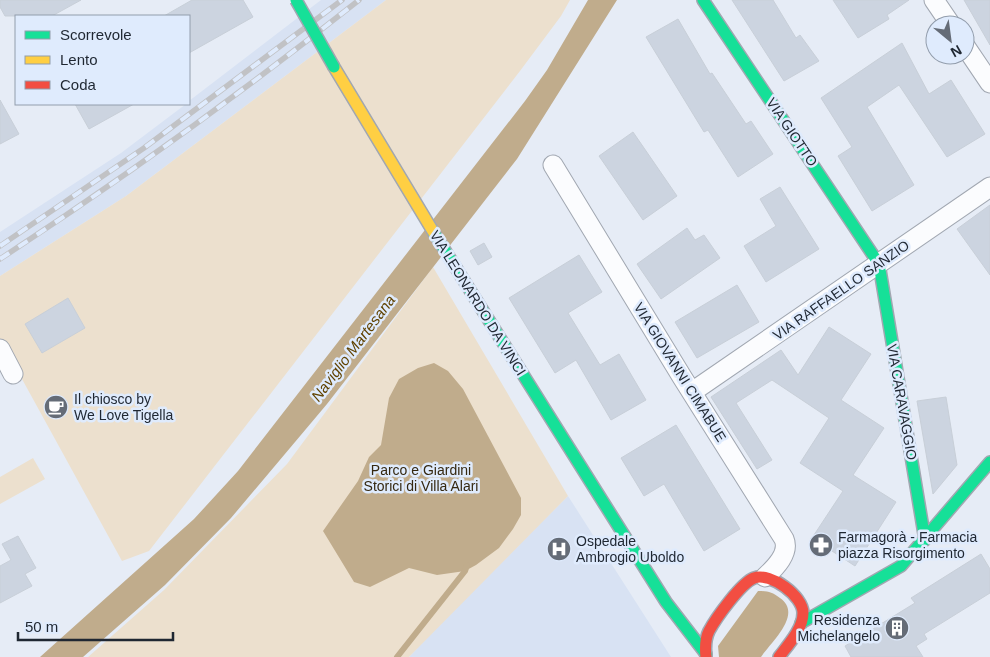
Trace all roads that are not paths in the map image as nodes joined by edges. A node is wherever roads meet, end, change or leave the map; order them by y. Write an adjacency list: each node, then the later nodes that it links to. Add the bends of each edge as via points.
1 (296, 0): 18 (street, VIA LEONARDO DA VINCI, bridge, via 394,169)
2 (703, 0): 9 (street, VIA GIOTTO)
3 (934, 0): 4 (street)
4 (944, 15)
5 (975, 60): 6 (street)
6 (990, 82)
7 (553, 164): 12 (street, VIA GIOVANNI CIMABUE)
8 (990, 188): 9 (street, VIA RAFFAELLO SANZIO)
9 (879, 264): 12 (street, VIA RAFFAELLO SANZIO); 14 (street, VIA CARAVAGGIO)
10 (0, 349): 11 (street)
11 (13, 374)
12 (692, 392): 15 (street, VIA GIOVANNI CIMABUE, via 786,544 784,553)
13 (990, 462): 14 (street)
14 (925, 540): 17 (street, via 901,566)
15 (765, 577): 16 (street, via 776,581); 19 (street, via 750,581)
16 (799, 600): 17 (street); 20 (street, via 804,613)
17 (837, 601): 20 (street)
18 (666, 602): 19 (street); 21 (street, VIA LEONARDO DA VINCI)
19 (715, 620): 21 (street, via 706,638)
20 (801, 624): 22 (street)
21 (706, 655)
22 (778, 657)

